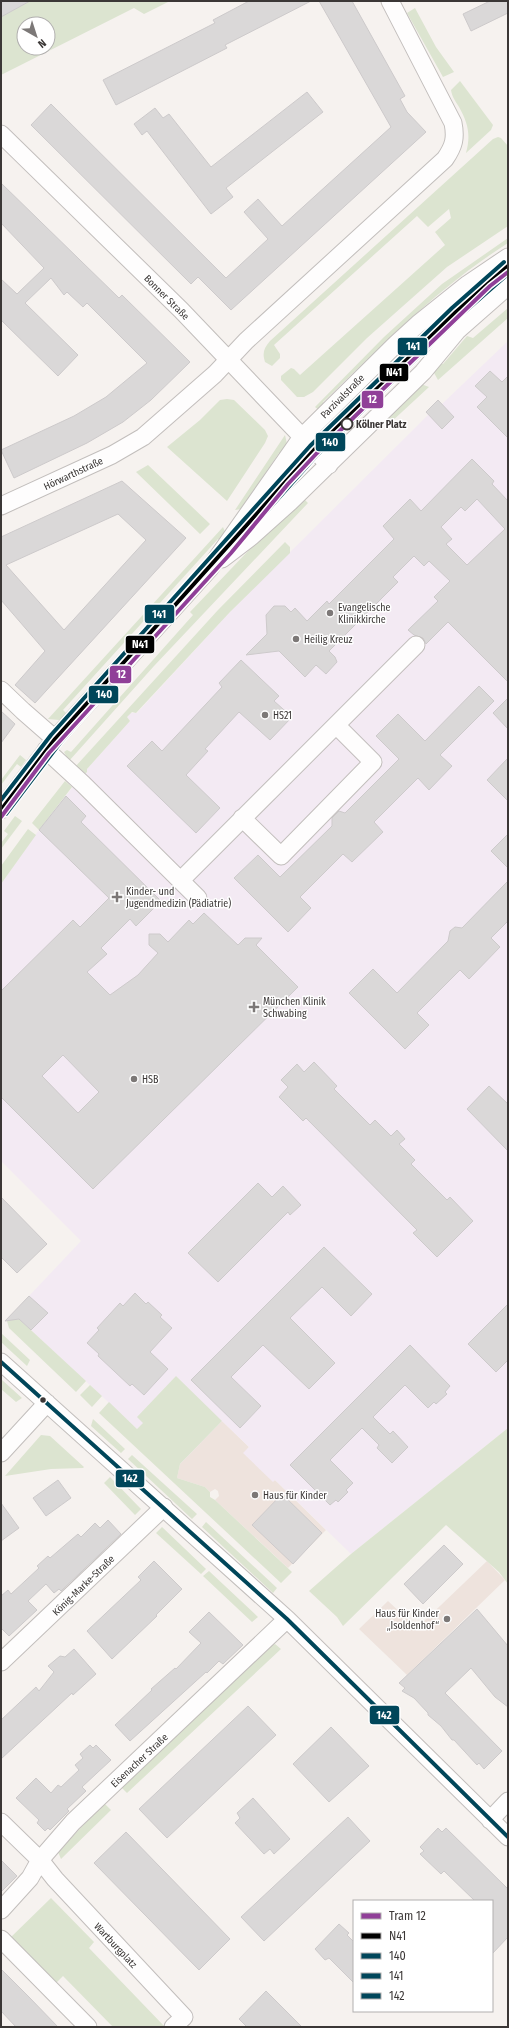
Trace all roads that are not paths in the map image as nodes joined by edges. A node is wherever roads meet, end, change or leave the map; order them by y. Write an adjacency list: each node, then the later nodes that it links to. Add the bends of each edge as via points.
1 (390, 1): 5 (street, via 453,124 456,136 453,147 445,159)
2 (1, 134): 5 (street, Bonner Straße, via 181,310)
3 (508, 257): 6 (street, Parzivalstraße, via 468,284 418,324)
4 (508, 286): 7 (street, Parzivalstraße, via 457,331 423,372)
5 (228, 360): 6 (street, Bonner Straße); 8 (street, Hörwarthstraße, via 143,437 112,455)
6 (302, 437): 7 (street, Bonner Straße); 9 (street, Parzivalstraße)
7 (329, 465): 9 (street, Parzivalstraße, via 252,536)
8 (2, 504)
9 (210, 568): 13 (street, Parzivalstraße)
10 (416, 645): 12 (street)
11 (1, 690): 13 (street, via 23,711)
12 (336, 725): 15 (street); 15 (street, via 374,762 281,856)
13 (50, 745): 14 (street, Parzivalstraße); 16 (street, via 83,784)
14 (1, 810)
15 (242, 818): 16 (street)
16 (180, 880): 17 (street)
17 (198, 898)
18 (1, 1362): 19 (street)
19 (47, 1403): 20 (street); 21 (street)
20 (1, 1453)
21 (164, 1507): 22 (street); 23 (street, König-Marke-Straße)
22 (287, 1619): 25 (street); 28 (street, Eisenacher Straße, via 73,1822)
23 (1, 1662)
24 (508, 1801): 25 (street)
25 (490, 1820): 27 (street)
26 (1, 1822): 28 (street)
27 (508, 1838)
28 (40, 1860): 29 (street, Eisenacher Straße, via 30,1878); 32 (street, Wartburgplatz, via 184,2016)
29 (1, 1910)
30 (1, 1939): 31 (street)
31 (88, 2027)
32 (173, 2027)

